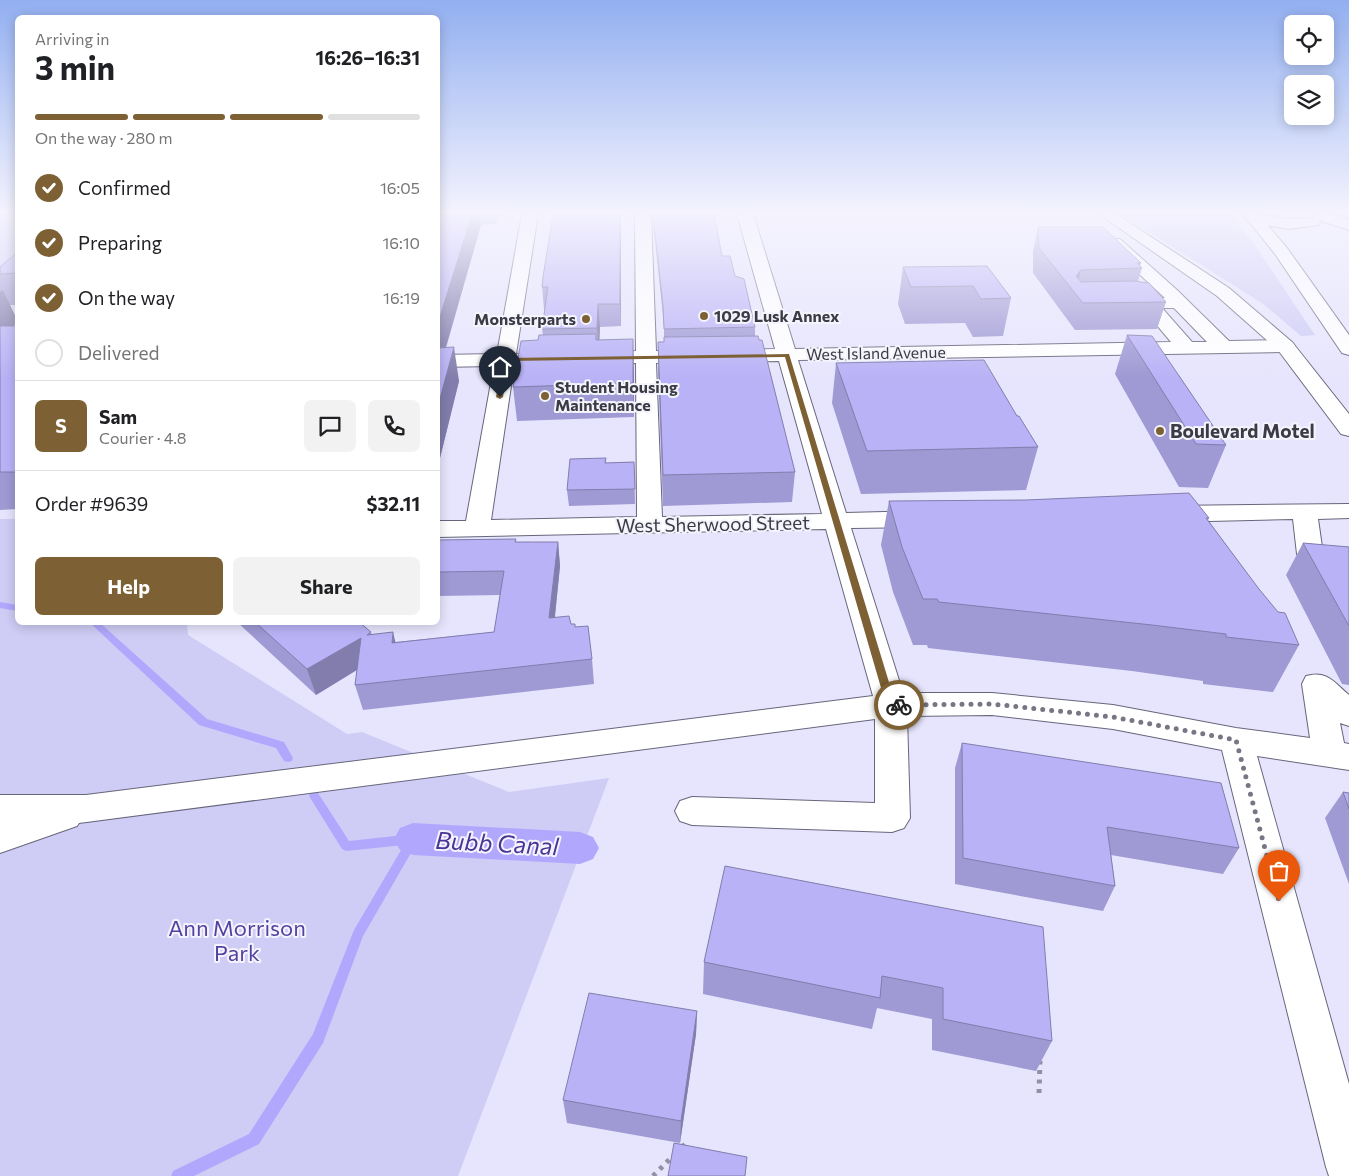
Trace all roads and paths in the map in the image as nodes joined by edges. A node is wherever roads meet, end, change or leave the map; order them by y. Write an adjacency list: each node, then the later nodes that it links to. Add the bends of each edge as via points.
1 (525, 269): 14 (street)
2 (644, 269): 13 (street)
3 (761, 269): 12 (street)
4 (1143, 269): 7 (street)
5 (1188, 269): 8 (street, via 1223,292)
6 (1304, 269): 11 (street)
7 (1179, 303): 9 (street); 10 (street, via 1140,302 1149,305)
8 (1284, 346): 9 (street, West Island Avenue); 16 (street)
9 (1224, 347): 10 (street, West Island Avenue)
10 (1187, 348): 12 (street, West Island Avenue)
11 (1349, 349)
12 (787, 355): 13 (street, West Island Avenue); 21 (street)
13 (646, 357): 14 (street, West Island Avenue); 22 (street)
14 (506, 359): 15 (street, West Island Avenue); 23 (street)
15 (440, 361)
16 (1349, 429)
17 (1349, 511): 18 (street)
18 (1304, 512): 19 (street); 25 (street)
19 (1149, 515)
20 (945, 519): 21 (street, West Sherwood Street)
21 (837, 521): 22 (street, West Sherwood Street); 26 (street)
22 (650, 525): 23 (street, West Sherwood Street)
23 (477, 528): 24 (street, West Sherwood Street)
24 (440, 529)
25 (1310, 554)
26 (891, 705): 28 (street, via 992,704 1113,717); 30 (street); 32 (street, via 892,818)
27 (1349, 714): 29 (street, via 1317,684)
28 (1236, 740): 29 (street); 37 (street)
29 (1339, 756)
30 (86, 809): 31 (street); 33 (street)
31 (0, 810)
32 (692, 811)
33 (0, 838)
34 (1040, 1055): 35 (path)
35 (1039, 1093)
36 (689, 1141): 38 (path)
37 (1349, 1167)
38 (652, 1176)

